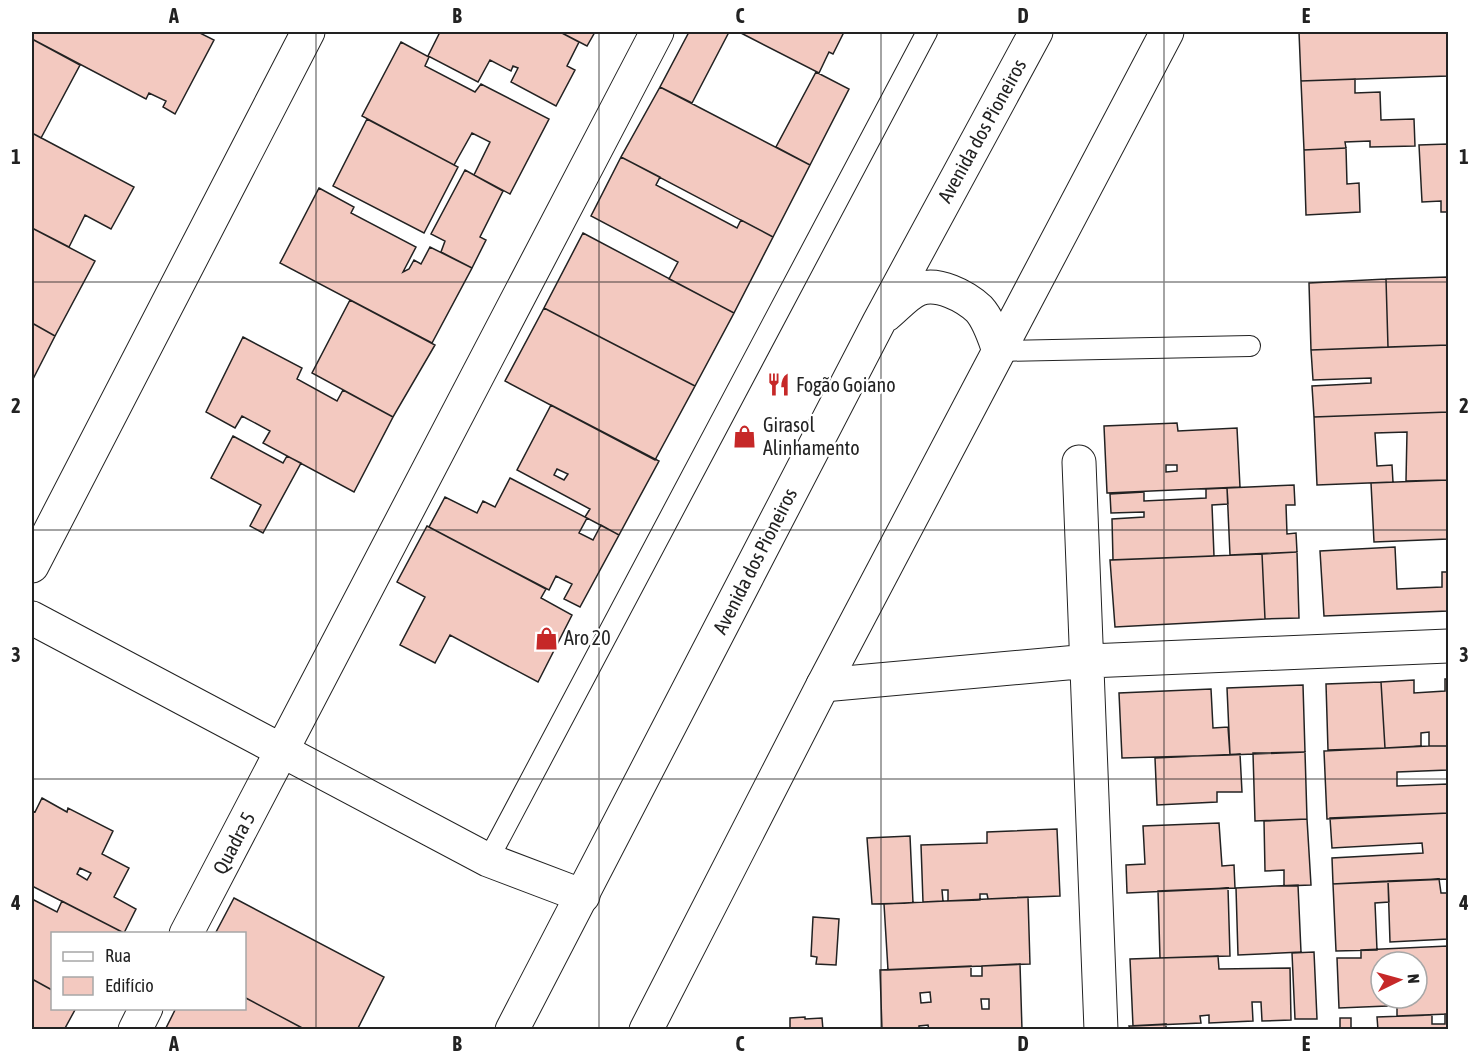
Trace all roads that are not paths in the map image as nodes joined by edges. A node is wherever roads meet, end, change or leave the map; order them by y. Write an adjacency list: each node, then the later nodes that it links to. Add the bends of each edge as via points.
1 (308, 32): 10 (street)
2 (657, 32): 15 (street, Quadra 5)
3 (927, 32): 16 (lane)
4 (1036, 32): 6 (street, Avenida dos Pioneiros)
5 (1167, 32): 8 (street)
6 (879, 322): 8 (street, via 917,290 946,289 978,309); 17 (street, Avenida dos Pioneiros)
7 (1250, 346): 8 (lane)
8 (999, 351): 14 (street)
9 (1079, 462): 13 (street)
10 (32, 566)
11 (32, 618): 15 (street)
12 (1449, 646): 13 (street)
13 (1089, 661): 14 (street); 23 (street)
14 (823, 685): 22 (street)
15 (282, 753): 16 (street); 18 (street, Quadra 5)
16 (488, 860): 17 (street)
17 (583, 896): 21 (street, Avenida dos Pioneiros)
18 (187, 932)
19 (145, 1010): 20 (street)
20 (135, 1029)
21 (512, 1029)
22 (646, 1029)
23 (1101, 1029)

